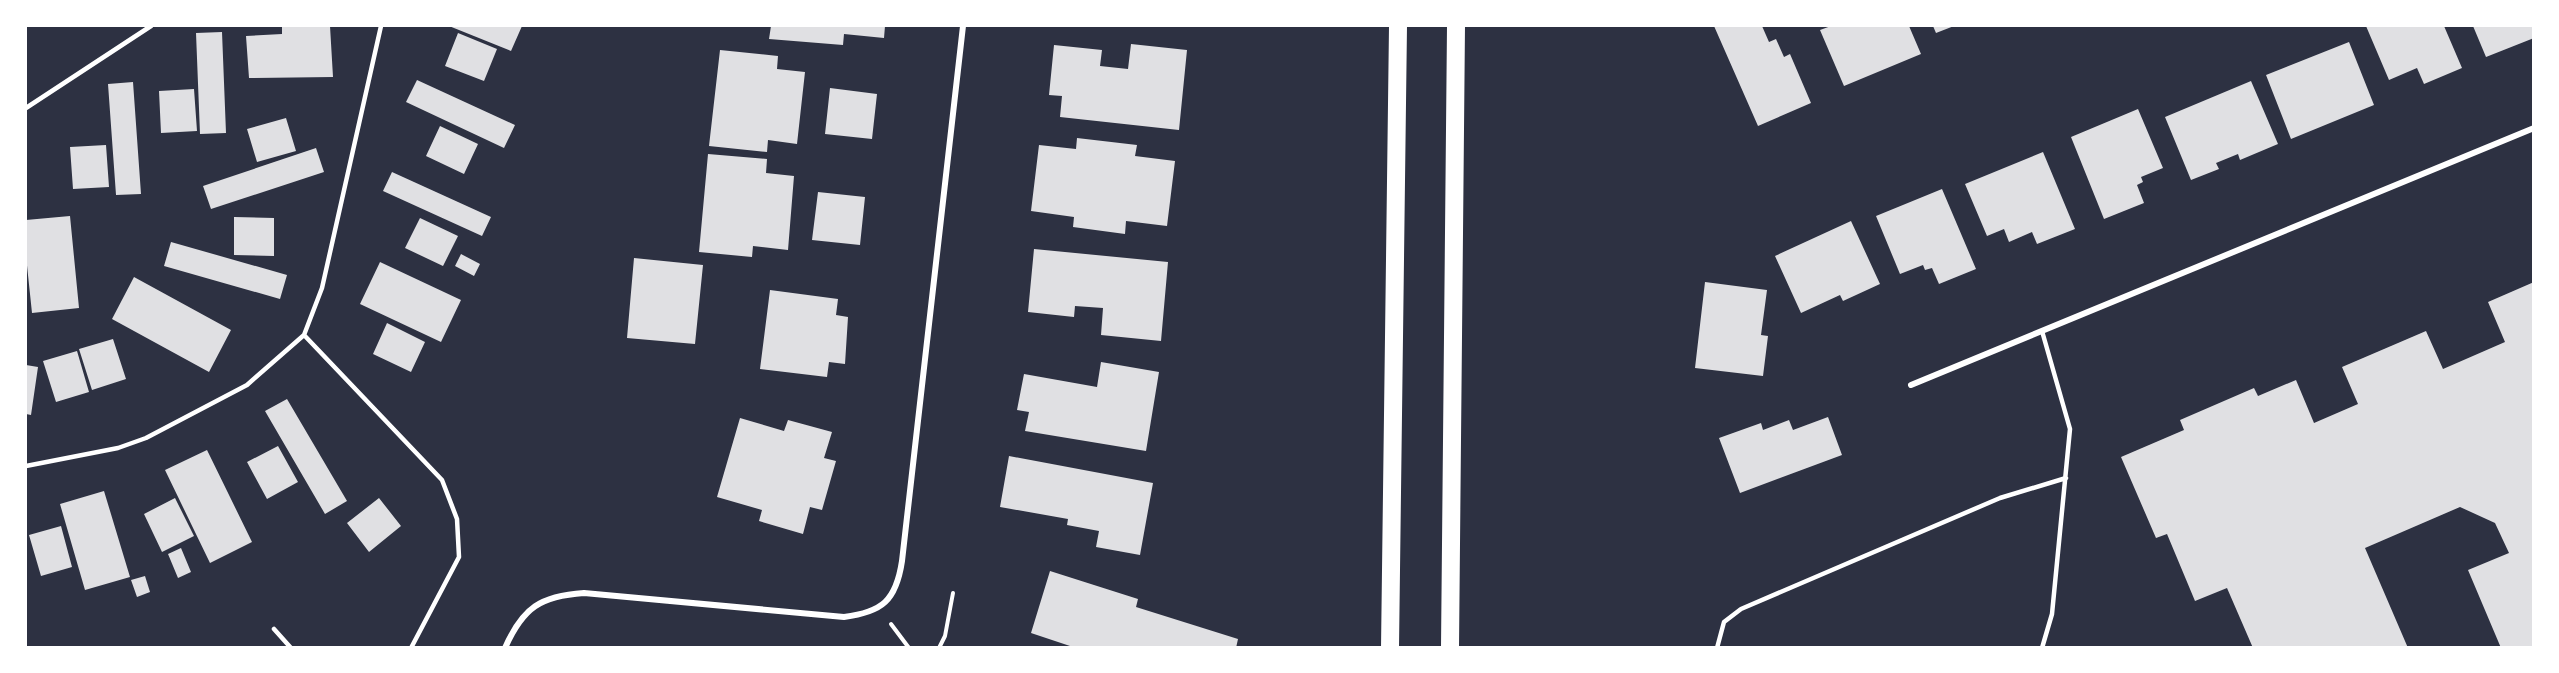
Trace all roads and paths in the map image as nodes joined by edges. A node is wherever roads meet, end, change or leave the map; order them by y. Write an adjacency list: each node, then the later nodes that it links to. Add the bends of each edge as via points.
1 (151, 26): 6 (lane)
2 (381, 26): 9 (lane, via 322,288)
3 (963, 26): 17 (street, via 902,561 899,582 888,599 870,614 844,617 584,593 556,595 532,606)
4 (1398, 26): 19 (highway)
5 (1456, 26): 20 (highway)
6 (26, 108)
7 (2534, 128): 8 (street)
8 (2042, 332): 10 (street); 12 (lane, via 2070,429)
9 (304, 335): 11 (lane, via 247,385 146,438 118,448); 16 (lane, via 442,480 457,519 459,557)
10 (1911, 386)
11 (26, 466)
12 (2066, 478): 21 (lane, via 2000,498 1741,609 1724,622); 22 (lane, via 2052,614)
13 (953, 593): 18 (path)
14 (274, 629): 15 (lane)
15 (291, 648)
16 (411, 648)
17 (504, 648)
18 (939, 648)
19 (1390, 648)
20 (1450, 648)
21 (1717, 648)
22 (2042, 648)

